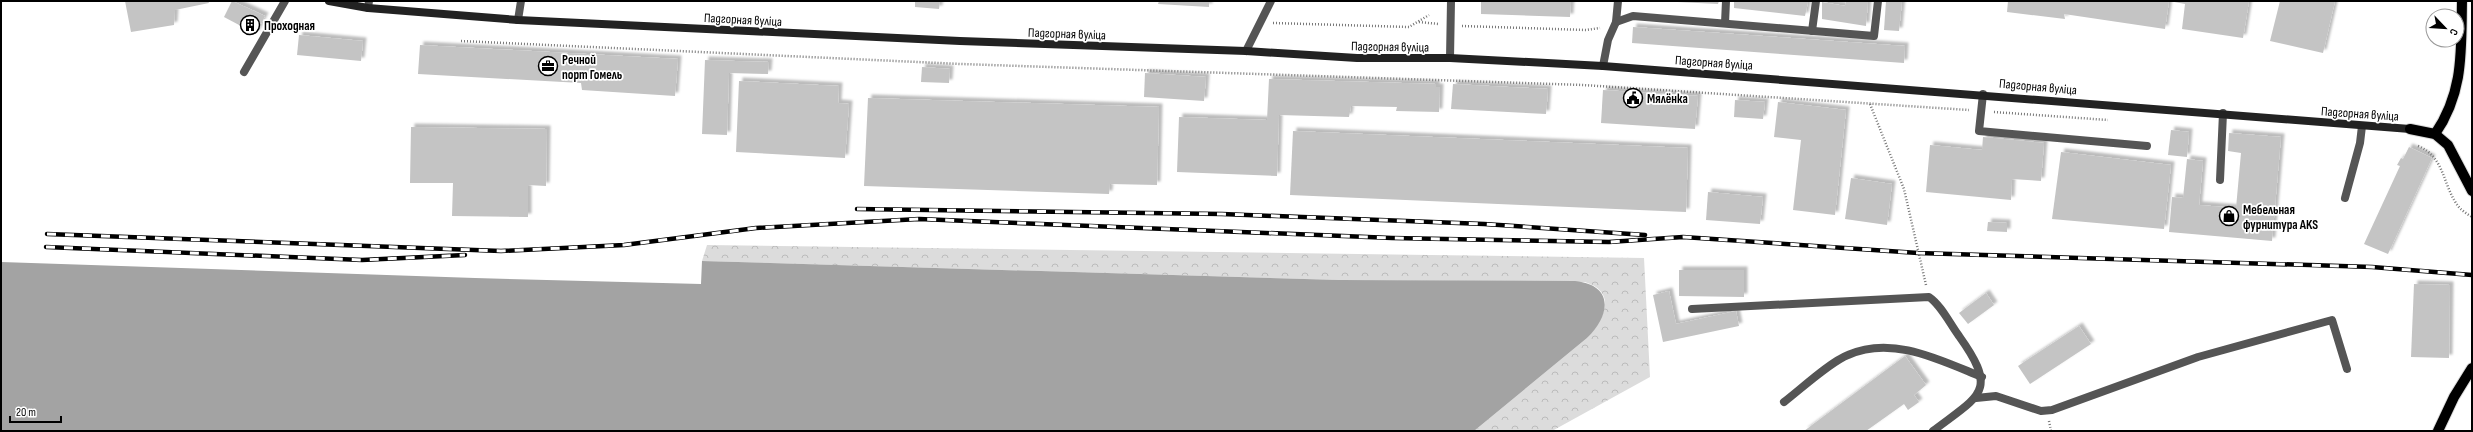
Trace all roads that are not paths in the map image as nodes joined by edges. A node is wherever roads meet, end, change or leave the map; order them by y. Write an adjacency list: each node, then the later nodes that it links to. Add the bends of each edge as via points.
1 (285, 1): 19 (street)
2 (329, 1): 11 (street, Падгорная вуліца)
3 (521, 1): 12 (street)
4 (1271, 1): 16 (street)
5 (1451, 1): 17 (street)
6 (1618, 1): 13 (street)
7 (1726, 1): 14 (street)
8 (1816, 1): 15 (street)
9 (1878, 1): 15 (street, via 1874,36)
10 (2462, 1): 24 (main road, via 2460,71 2447,116)
11 (369, 4): 12 (street, Падгорная вуліца)
12 (518, 20): 16 (street, Падгорная вуліца, via 952,41)
13 (1616, 22): 14 (street, via 1634,16); 18 (street, via 1608,40)
14 (1725, 23): 15 (street)
15 (1812, 30)
16 (1246, 51): 17 (street, Падгорная вуліца, via 1357,58)
17 (1450, 58): 18 (street, Падгорная вуліца)
18 (1603, 66): 20 (street, Падгорная вуліца)
19 (244, 72)
20 (1983, 94): 21 (street, Падгорная вуліца); 25 (street, via 1979,131)
21 (2223, 113): 22 (street, Падгорная вуліца); 26 (street)
22 (2362, 126): 23 (street, Падгорная вуліца); 28 (street)
23 (2410, 129): 24 (main road)
24 (2435, 134): 27 (main road, via 2448,145)
25 (2147, 146)
26 (2220, 180)
27 (2472, 190)
28 (2345, 198)
29 (1692, 309): 32 (street, via 1929,297 1976,359)
30 (2472, 368): 36 (main road, via 2454,397)
31 (2347, 369): 33 (street, via 2332,320 2198,357 2052,410 2041,411 1996,396)
32 (1982, 378): 33 (street); 34 (street, via 1923,354 1901,348 1864,349 1846,355)
33 (1976, 398): 35 (street)
34 (1784, 402)
35 (1933, 431)
36 (2438, 431)

